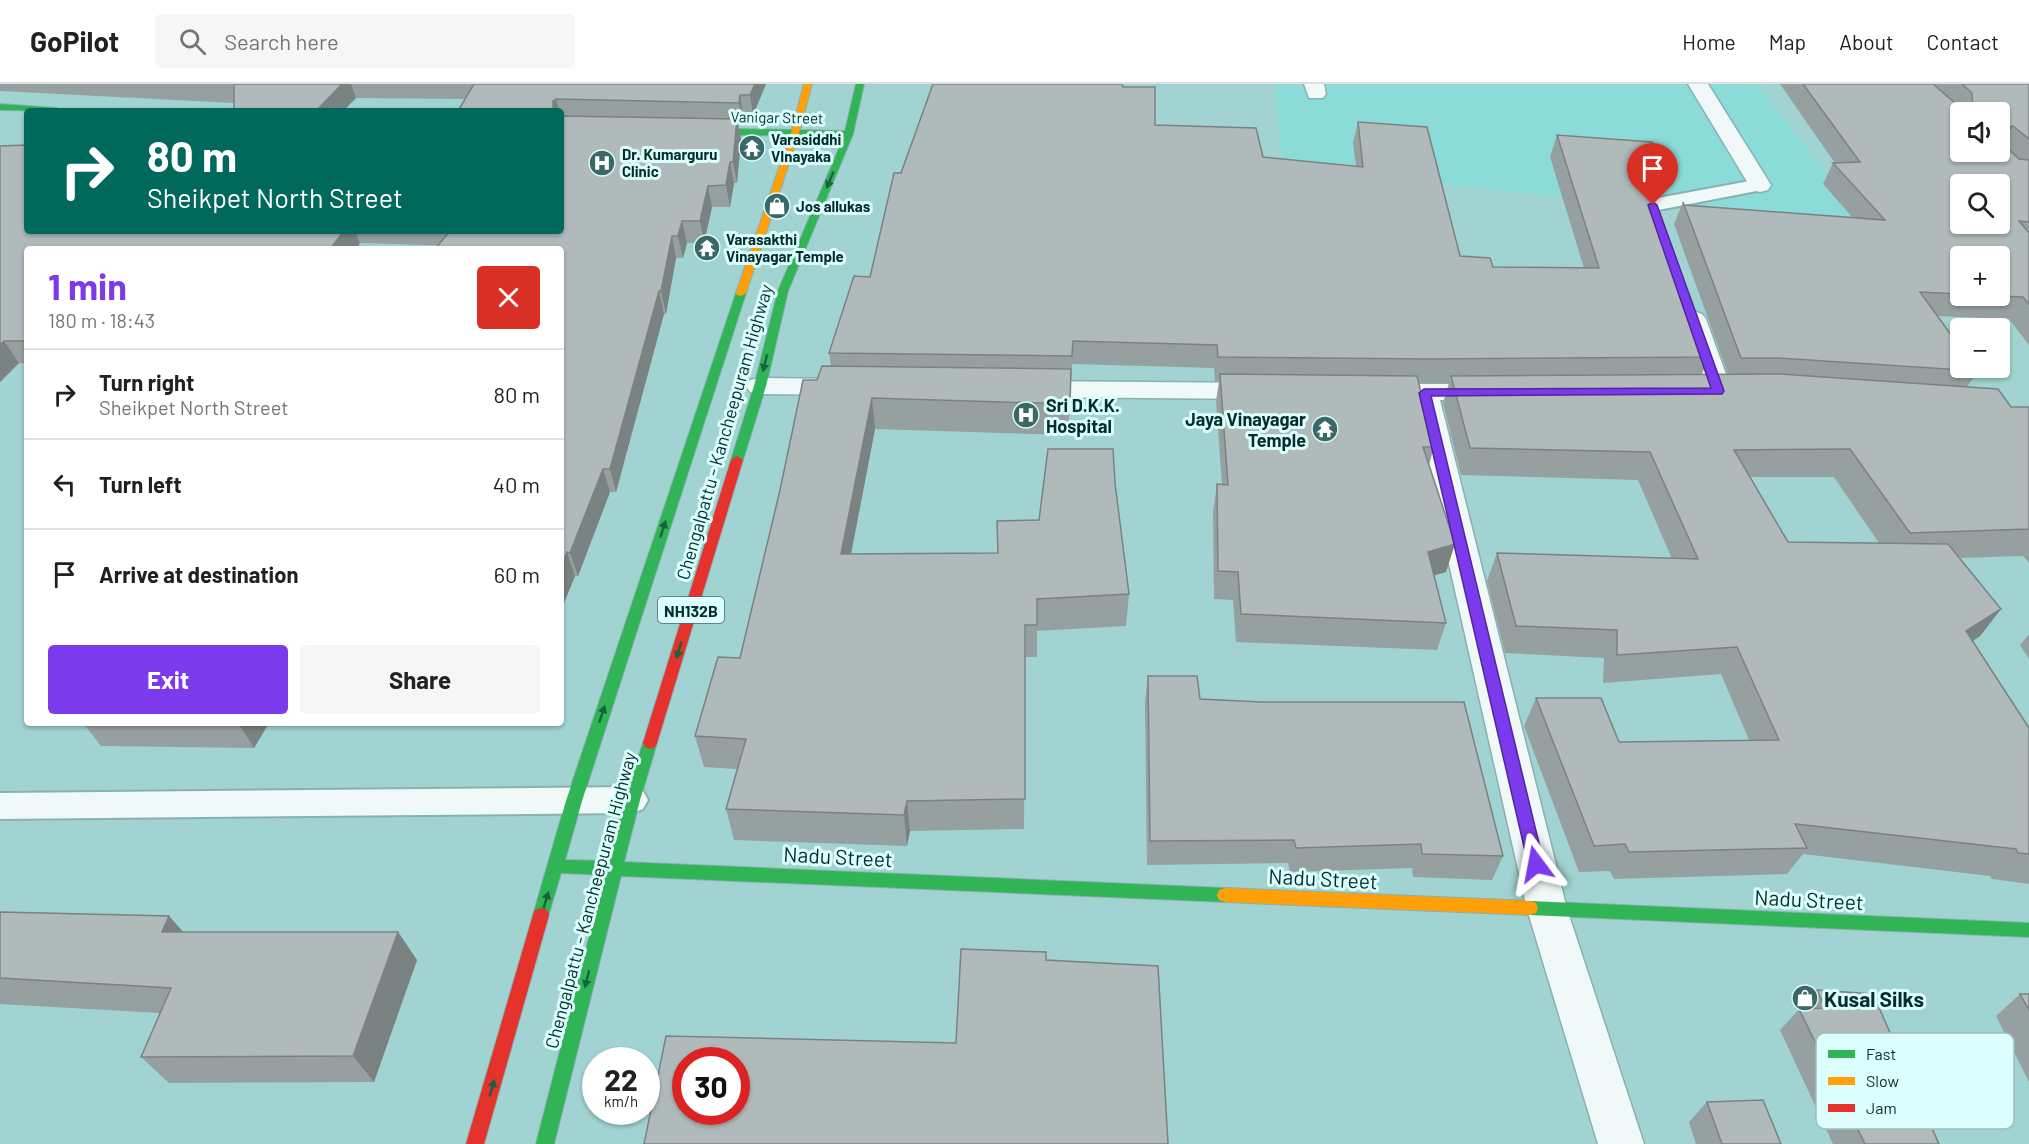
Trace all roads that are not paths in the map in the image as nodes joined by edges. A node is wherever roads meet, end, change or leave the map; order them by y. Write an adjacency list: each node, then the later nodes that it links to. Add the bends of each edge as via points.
1 (808, 84): 7 (main road)
2 (860, 84): 8 (main road, Chengalpattu - Kancheepuram Highway / NH132B)
3 (1698, 84): 9 (street)
4 (0, 107): 5 (main road)
5 (24, 109)
6 (678, 131): 7 (main road, Vanigar Street)
7 (795, 134): 8 (main road, Vanigar Street); 21 (main road, one-way to 7)
8 (849, 134): 12 (main road, Chengalpattu - Kancheepuram Highway / NH132B, one-way to 12, via 783,291)
9 (1760, 185): 10 (lane)
10 (1657, 216)
11 (1683, 293): 15 (street)
12 (760, 386): 13 (street); 20 (main road, Chengalpattu - Kancheepuram Highway / NH132B, one-way to 20)
13 (867, 387)
14 (997, 389): 16 (street)
15 (1718, 391)
16 (1294, 392)
17 (1353, 392): 19 (street)
18 (1518, 392): 19 (street)
19 (1424, 393): 25 (street)
20 (632, 800): 21 (lane); 24 (main road, Chengalpattu - Kancheepuram Highway / NH132B)
21 (574, 801): 22 (lane); 23 (main road)
22 (0, 806)
23 (556, 866): 24 (main road, Nadu Street); 27 (main road, one-way to 23)
24 (615, 868): 25 (main road, Nadu Street); 28 (main road, Chengalpattu - Kancheepuram Highway / NH132B, one-way to 28)
25 (1547, 909): 26 (main road, Nadu Street); 29 (street)
26 (2029, 930)
27 (475, 1144)
28 (545, 1144)
29 (1621, 1144)

